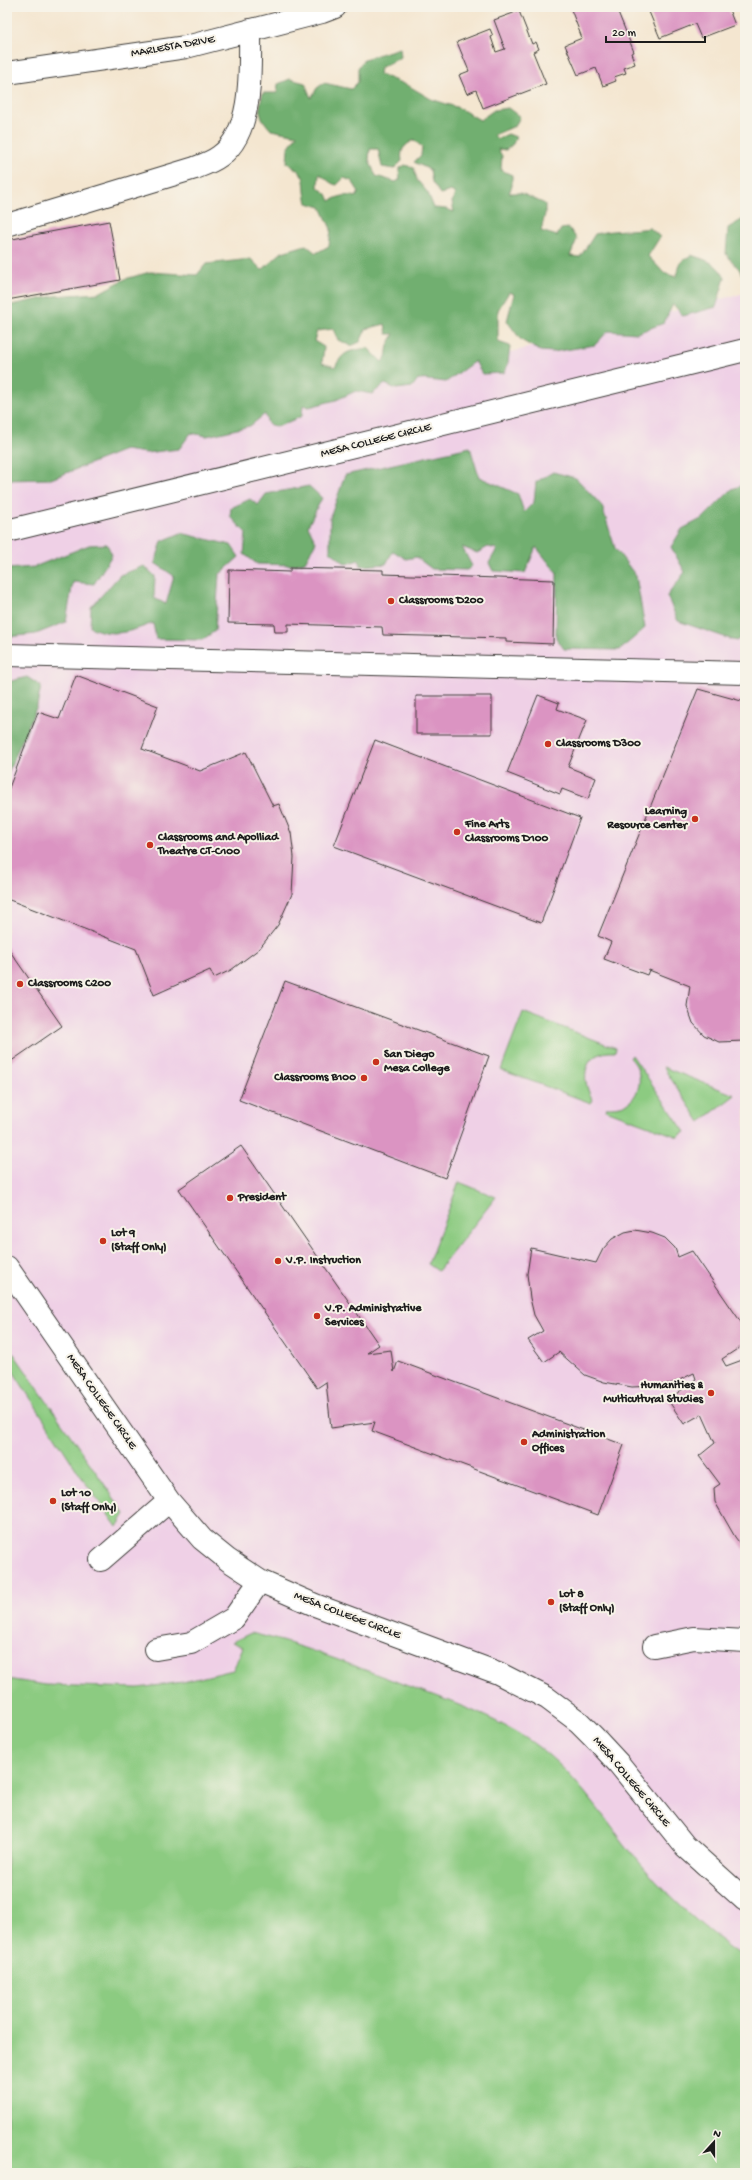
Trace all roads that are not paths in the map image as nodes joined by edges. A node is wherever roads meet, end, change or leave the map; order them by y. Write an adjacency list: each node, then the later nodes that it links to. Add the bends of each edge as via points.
1 (335, 7): 2 (street, MARLESTA DRIVE)
2 (250, 30): 3 (street, MARLESTA DRIVE, via 186,47); 4 (street, via 249,83 245,111 239,130 221,156 195,168)
3 (7, 73)
4 (7, 225)
5 (745, 350): 6 (street, MESA COLLEGE CIRCLE)
6 (7, 531)
7 (7, 655): 8 (street)
8 (745, 673)
9 (7, 1266): 10 (street, MESA COLLEGE CIRCLE)
10 (170, 1501): 11 (street); 12 (street, MESA COLLEGE CIRCLE, via 202,1539)
11 (101, 1560)
12 (260, 1581): 15 (street, via 234,1618 191,1643); 16 (street, MESA COLLEGE CIRCLE, via 315,1605 498,1673 547,1698 580,1722 619,1764 686,1846)
13 (745, 1641): 14 (street, via 694,1638)
14 (654, 1646)
15 (156, 1649)
16 (745, 1900)

